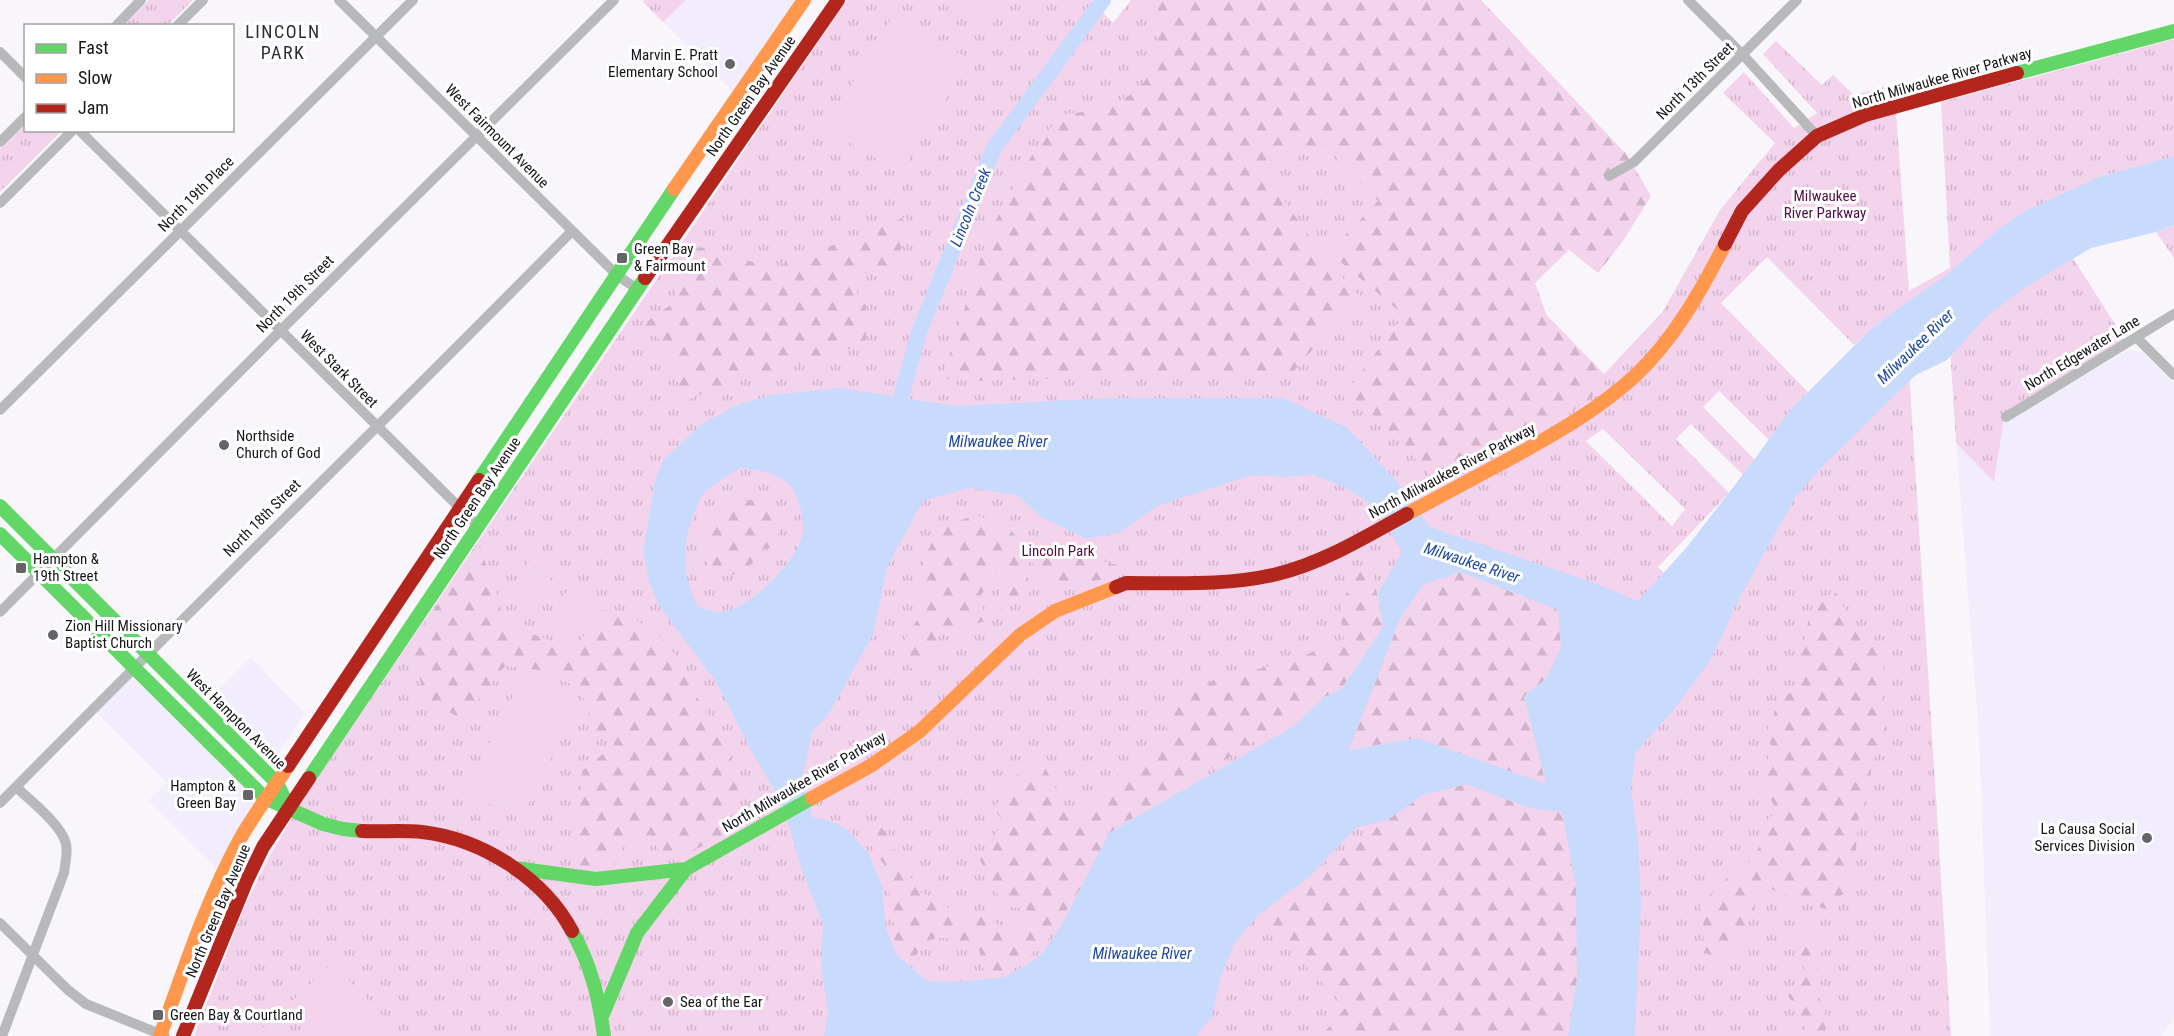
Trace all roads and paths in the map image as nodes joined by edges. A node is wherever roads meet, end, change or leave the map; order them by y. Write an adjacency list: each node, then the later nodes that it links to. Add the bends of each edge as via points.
1 (141, 0): 10 (street)
2 (202, 0): 11 (street)
3 (339, 0): 13 (street, West Fairmount Avenue)
4 (413, 0): 13 (street, North 19th Place)
5 (614, 0): 20 (street, North 19th Street)
6 (804, 0): 27 (main road, North Green Bay Avenue)
7 (838, 0): 28 (main road, North Green Bay Avenue)
8 (1688, 0): 15 (street)
9 (1797, 0): 15 (street, North 13th Street)
10 (118, 24)
11 (179, 24)
12 (2174, 31): 21 (main road, North Milwaukee River Parkway, via 1907,102)
13 (376, 37): 20 (street, West Fairmount Avenue); 25 (street, North 19th Place)
14 (0, 52): 16 (street)
15 (1743, 55): 21 (street); 23 (street, North 13th Street, via 1634,162)
16 (24, 76)
17 (24, 118): 22 (street)
18 (72, 132): 24 (street)
19 (80, 132): 25 (street, West Stark Street)
20 (476, 136): 26 (street, West Fairmount Avenue); 30 (street, North 19th Street)
21 (1817, 136): 51 (main road, North Milwaukee River Parkway, via 1742,211 1704,285 1655,355 1578,422 1337,552 1278,574 1221,583 1126,583 1055,611 1020,635 920,731 872,765)
22 (0, 142)
23 (1609, 176)
24 (0, 202)
25 (180, 231): 30 (street, West Stark Street); 33 (street, North 19th Place)
26 (572, 231): 27 (street, West Fairmount Avenue); 35 (street, North 18th Street)
27 (617, 275): 28 (street, West Fairmount Avenue); 37 (main road, North Green Bay Avenue)
28 (637, 289): 38 (main road, North Green Bay Avenue)
29 (2174, 314): 31 (street, North Edgewater Lane)
30 (280, 331): 35 (street, West Stark Street); 40 (street, North 19th Street)
31 (2137, 338): 32 (street); 34 (street, North Edgewater Lane)
32 (2174, 375)
33 (0, 410)
34 (2006, 417)
35 (377, 427): 37 (street, West Stark Street); 43 (street, North 18th Street)
36 (0, 507): 40 (main road, West Hampton Avenue)
37 (460, 510): 38 (street, West Stark Street); 45 (main road, North Green Bay Avenue)
38 (477, 526): 49 (main road, North Green Bay Avenue)
39 (0, 534): 41 (main road)
40 (53, 560): 41 (street, North 19th Street); 43 (main road, West Hampton Avenue)
41 (39, 573): 42 (street, North 19th Street); 44 (main road)
42 (0, 612)
43 (147, 653): 44 (street, North 18th Street); 45 (main road, West Hampton Avenue)
44 (134, 668): 46 (street, North 18th Street); 47 (main road)
45 (277, 783): 47 (main road, North Green Bay Avenue); 49 (main road, West Hampton Avenue)
46 (16, 786): 48 (street, North 18th Street); 53 (street, via 61,832 66,843 64,873)
47 (265, 798): 49 (main road); 55 (main road, North Green Bay Avenue, via 226,865)
48 (0, 803)
49 (289, 808): 50 (main road, via 335,828 425,832 463,842); 57 (main road, North Green Bay Avenue, via 246,882)
50 (515, 868): 51 (main road, North Milwaukee River Parkway, via 596,879); 54 (main road, via 560,911 580,941)
51 (686, 868): 54 (main road, North Milwaukee River Parkway, via 637,933)
52 (0, 923): 53 (street)
53 (32, 955): 55 (street, via 86,1004); 56 (street)
54 (603, 1014): 58 (main road)
55 (162, 1035)
56 (2, 1036)
57 (183, 1036)
58 (604, 1036)

